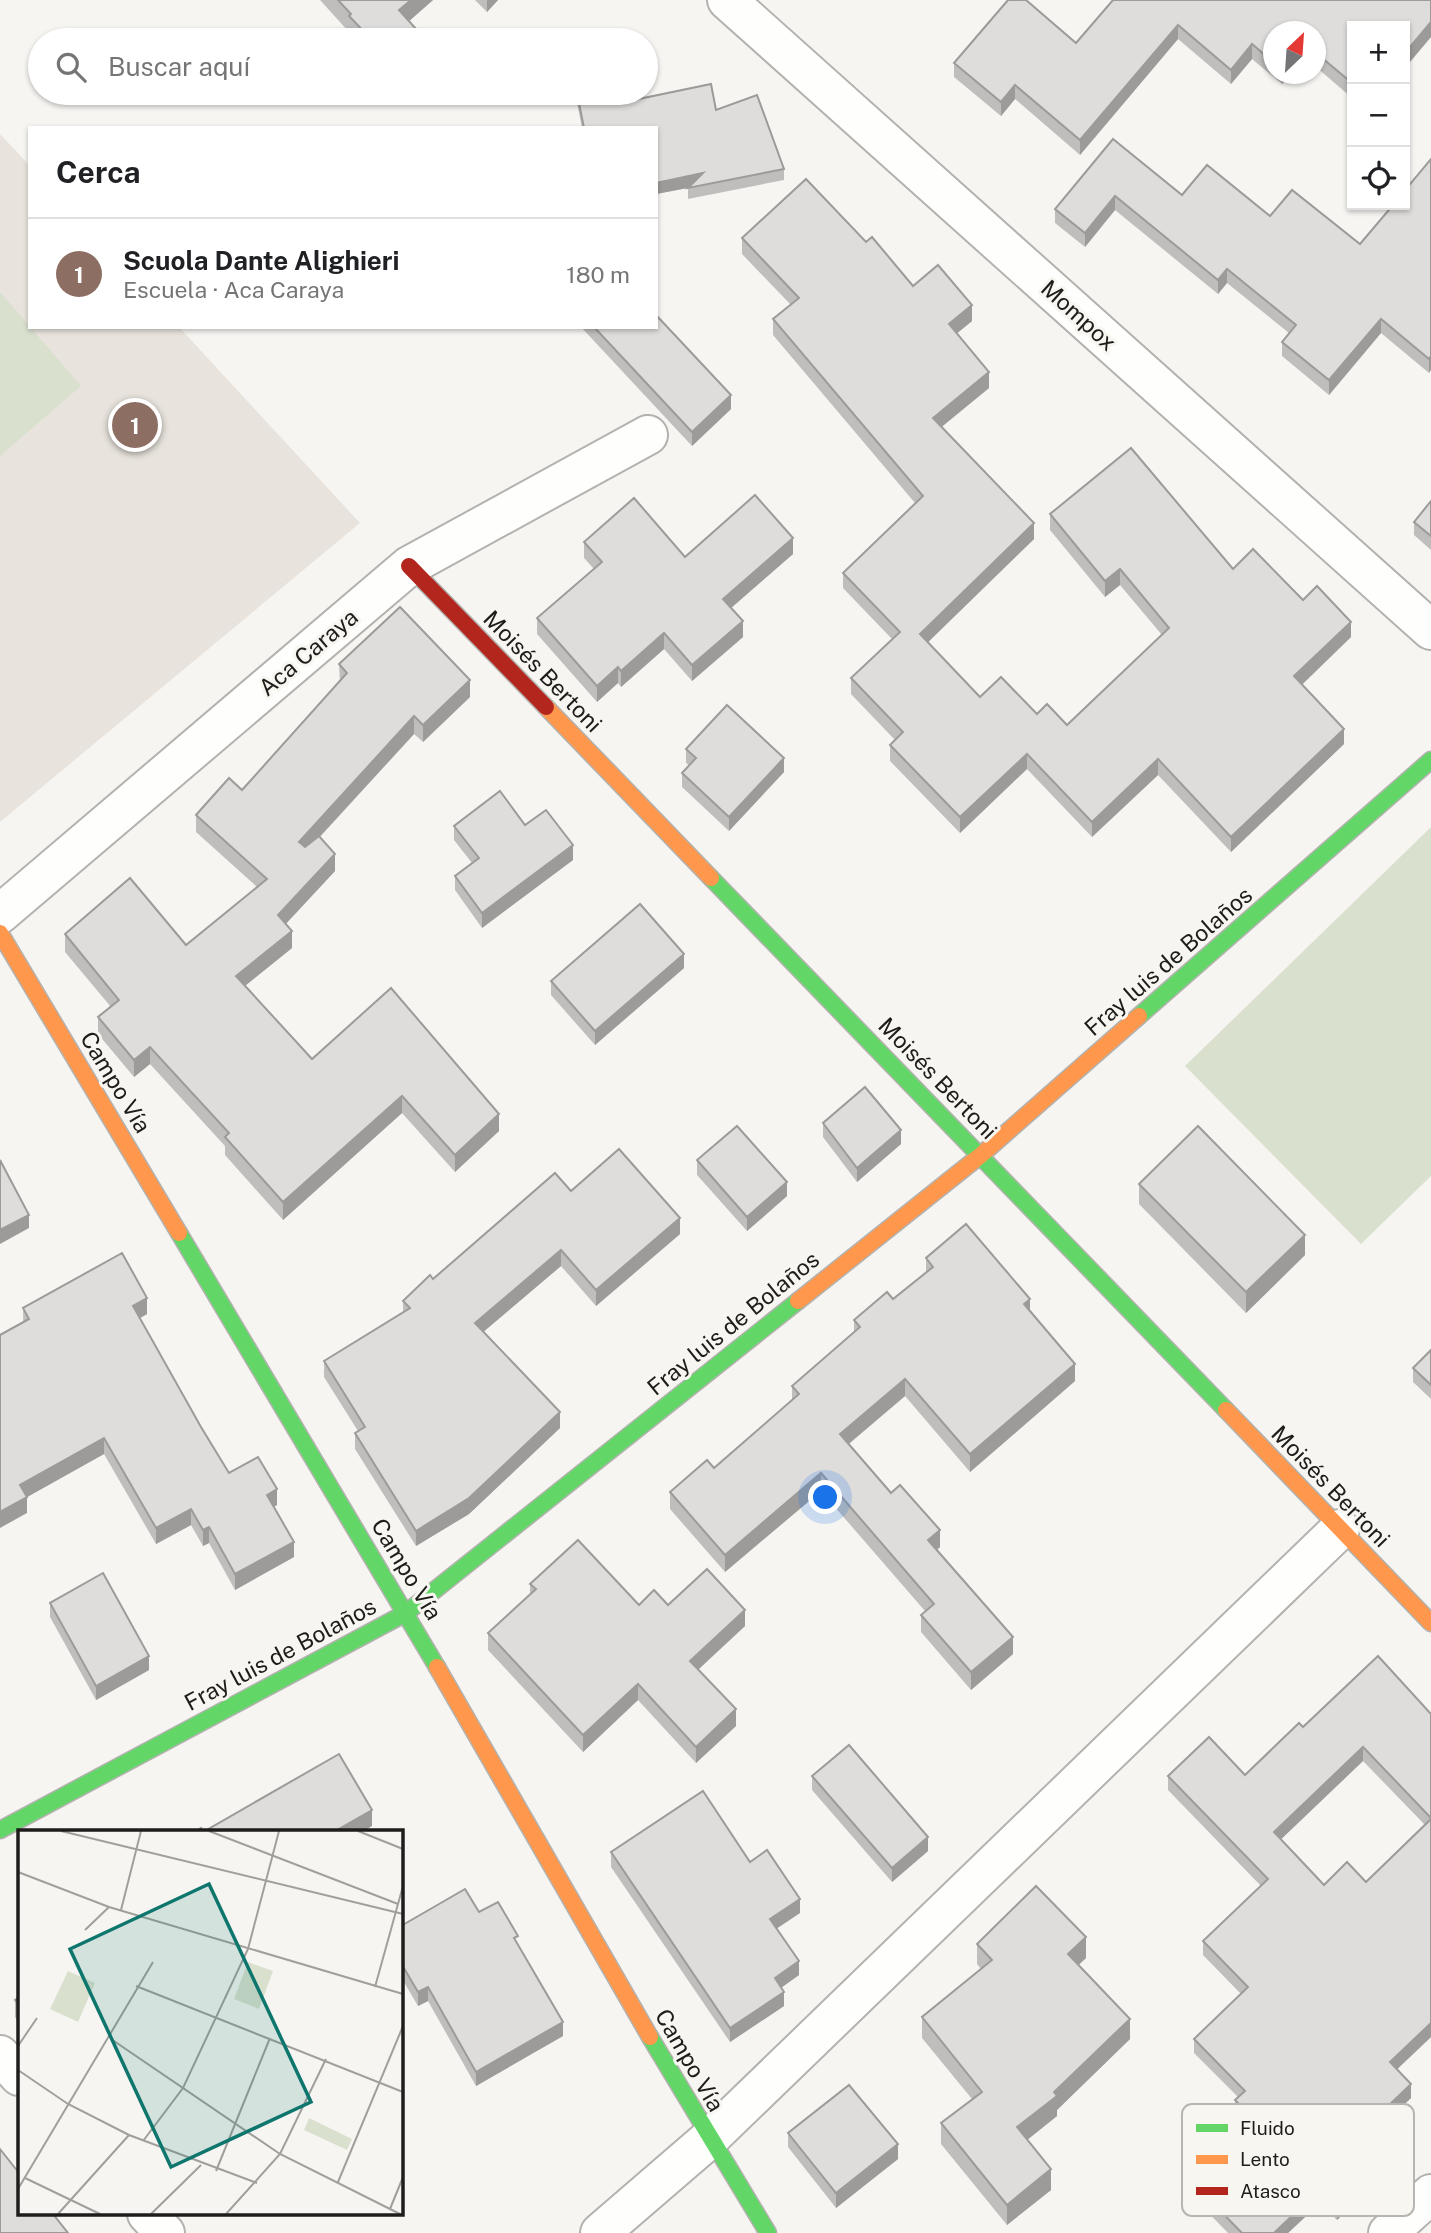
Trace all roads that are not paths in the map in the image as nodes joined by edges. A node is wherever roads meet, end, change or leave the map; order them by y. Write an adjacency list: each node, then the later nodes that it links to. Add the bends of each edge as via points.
1 (727, 0): 4 (street, Mompox)
2 (648, 436): 3 (street, Aca Caraya)
3 (409, 566): 6 (street, Aca Caraya); 8 (street, Moisés Bertoni)
4 (1431, 630)
5 (1431, 760): 8 (street, Fray luis de Bolaños)
6 (0, 914)
7 (0, 933): 10 (street, Campo Vía)
8 (981, 1155): 9 (street, Moisés Bertoni); 10 (street, Fray luis de Bolaños)
9 (1340, 1529): 11 (street, Moisés Bertoni); 15 (street)
10 (406, 1613): 12 (street, Fray luis de Bolaños); 15 (street, Campo Vía)
11 (1431, 1623)
12 (0, 1830)
13 (0, 2055): 14 (street)
14 (18, 2075)
15 (709, 2139): 21 (street); 22 (street, Campo Vía)
16 (1431, 2194): 17 (street)
17 (1414, 2209)
18 (149, 2216): 20 (street)
19 (1407, 2216): 23 (street)
20 (165, 2233)
21 (600, 2233)
22 (768, 2233)
23 (1388, 2233)

